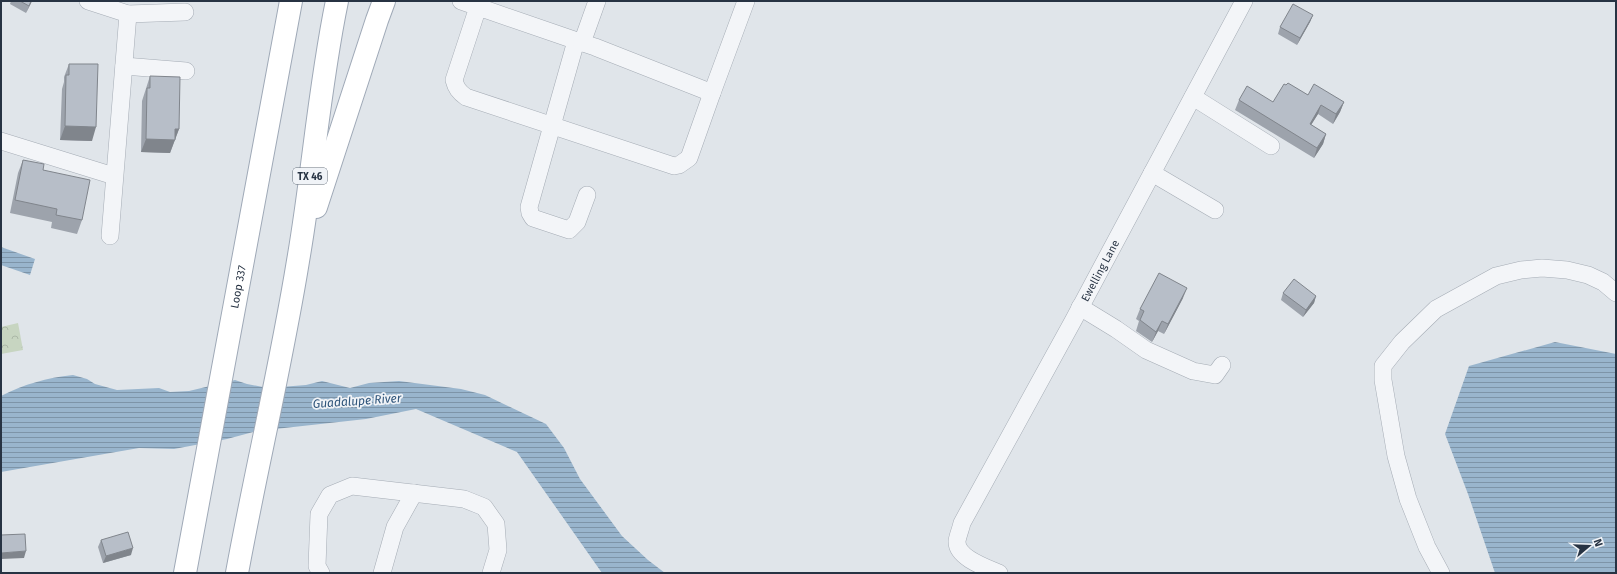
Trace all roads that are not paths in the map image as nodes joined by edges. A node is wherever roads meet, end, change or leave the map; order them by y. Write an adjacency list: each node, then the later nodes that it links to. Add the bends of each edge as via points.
1 (88, 1): 11 (street)
2 (291, 1): 31 (main road, Loop 337)
3 (337, 1): 25 (main road, TX 46, via 327,50)
4 (384, 1): 25 (main road)
5 (460, 1): 9 (street)
6 (597, 1): 12 (street)
7 (746, 1): 15 (street)
8 (1244, 1): 16 (street, Ewelling Lane)
9 (478, 7): 12 (street); 17 (street, via 454,80 457,89 466,97)
10 (185, 12): 11 (street)
11 (128, 14): 13 (street)
12 (579, 42): 15 (street); 17 (street)
13 (124, 66): 14 (street); 21 (street)
14 (186, 71)
15 (712, 93): 17 (street, via 689,158 674,166)
16 (1193, 97): 19 (street); 20 (street, Ewelling Lane)
17 (552, 125): 22 (street, via 529,206 530,213 533,218 569,230 577,222)
18 (1, 141): 21 (street)
19 (1271, 146)
20 (1152, 173): 23 (street); 27 (street, Ewelling Lane)
21 (114, 176): 24 (street)
22 (587, 195)
23 (1215, 210)
24 (110, 236)
25 (299, 260): 30 (main road, TX 46)
26 (1616, 293): 36 (street, via 1603,282 1567,270 1542,268 1496,276 1436,309 1402,342 1383,366 1383,380 1396,456 1408,500 1427,547)
27 (1080, 307): 28 (street, via 1146,350 1193,371 1215,375); 35 (street, Ewelling Lane, via 968,510 957,542 964,556)
28 (1222, 365)
29 (414, 493): 32 (street, via 352,486 330,495 319,514 317,566); 33 (street, via 395,526); 34 (street, via 464,499 484,507 496,524 498,550)
30 (239, 565)
31 (185, 573)
32 (321, 573)
33 (382, 573)
34 (491, 573)
35 (999, 573)
36 (1441, 573)

